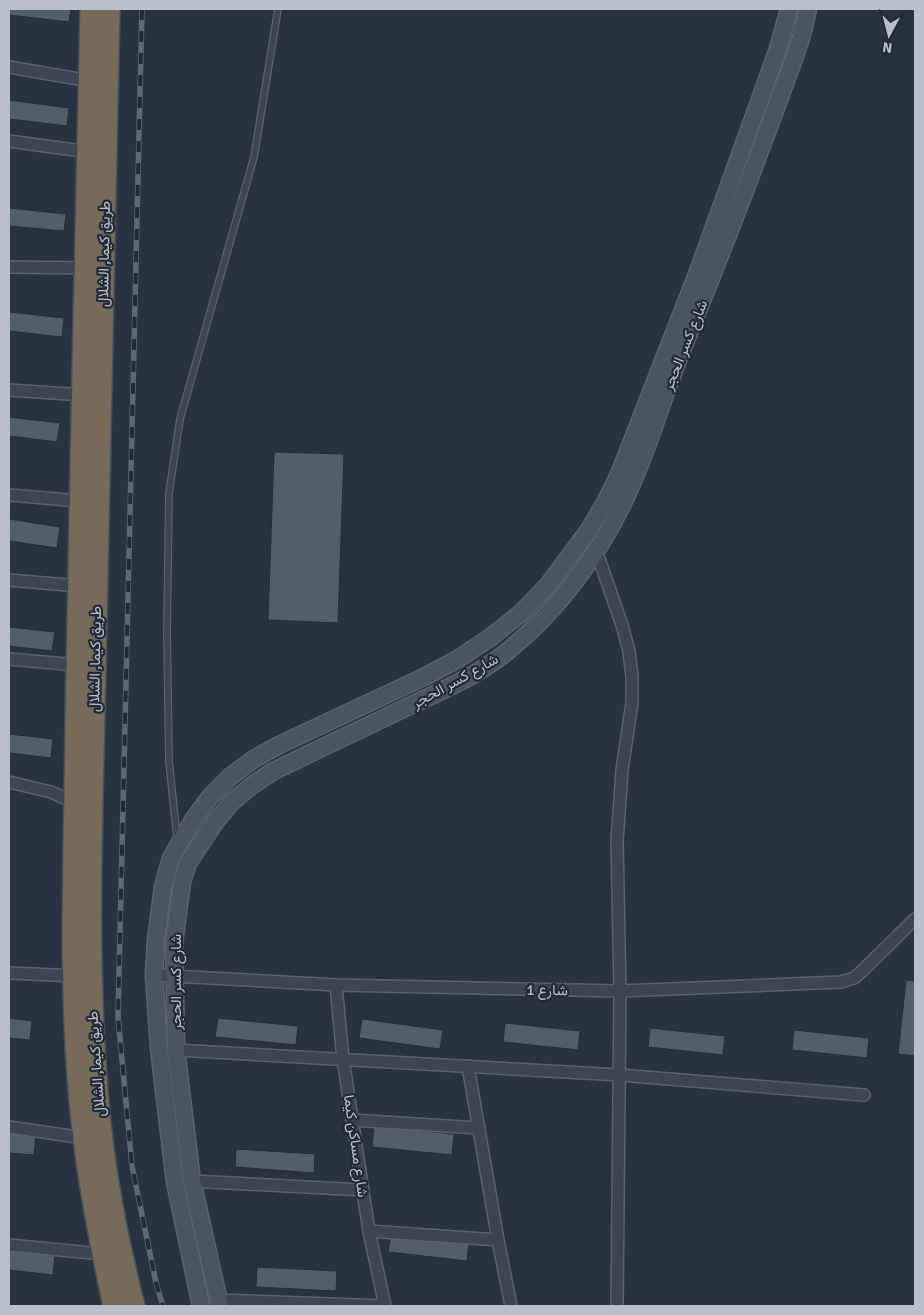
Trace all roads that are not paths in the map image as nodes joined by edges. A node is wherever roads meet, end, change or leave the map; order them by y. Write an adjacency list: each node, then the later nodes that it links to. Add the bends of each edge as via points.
1 (92, 9): 7 (highway, طريق كيما, الشلال)
2 (109, 9): 14 (highway, طريق كيما, الشلال)
3 (278, 9): 28 (lane, via 254,157 180,419 169,493 168,761)
4 (789, 9): 8 (main road, شارع كسر الحجر)
5 (808, 9): 10 (main road, شارع كسر الحجر, via 795,56)
6 (9, 68): 7 (street)
7 (90, 81): 11 (highway, طريق كيما, الشلال)
8 (746, 140): 10 (main road); 13 (main road, شارع كسر الحجر)
9 (9, 141): 11 (street)
10 (762, 146): 13 (main road, شارع كسر الحجر)
11 (89, 152): 14 (highway, طريق كيما, الشلال)
12 (9, 267): 14 (street)
13 (706, 272): 15 (main road, شارع كسر الحجر)
14 (92, 279): 17 (highway, طريق كيما, الشلال); 33 (highway, طريق كيما, الشلال, via 93,783)
15 (675, 350): 20 (main road, شارع كسر الحجر); 21 (main road, شارع كسر الحجر, via 634,478)
16 (9, 390): 17 (street)
17 (82, 395): 19 (highway, طريق كيما, الشلال)
18 (9, 496): 19 (street)
19 (80, 501): 23 (highway, طريق كيما, الشلال)
20 (590, 530): 21 (street); 28 (main road, شارع كسر الحجر, via 548,586 491,637 424,677 254,759 210,797)
21 (597, 551): 29 (main road, شارع كسر الحجر, via 562,597 508,651 476,673 265,777 232,802); 36 (street, via 622,625 632,677 617,841)
22 (9, 580): 23 (street)
23 (79, 586): 25 (highway, طريق كيما, الشلال)
24 (9, 658): 25 (street)
25 (77, 665): 27 (highway, طريق كيما, الشلال)
26 (9, 782): 27 (street, via 51,792)
27 (76, 803): 33 (highway, طريق كيما, الشلال)
28 (178, 844): 29 (main road); 32 (main road, شارع كسر الحجر, via 163,887)
29 (188, 863): 34 (main road, شارع كسر الحجر, via 176,926)
30 (915, 919): 36 (street, شارع 1, via 860,973 847,981)
31 (9, 973): 33 (street)
32 (154, 975): 34 (street, شارع 1); 55 (main road, شارع كسر الحجر, via 158,1048 175,1182)
33 (82, 976): 45 (highway, طريق كيما, الشلال, via 76,1037); 54 (highway, طريق كيما, الشلال, via 93,1035 99,1117 111,1199)
34 (174, 976): 35 (street, شارع 1); 37 (main road, شارع كسر الحجر)
35 (336, 985): 36 (street, شارع 1); 38 (street, شارع مساكن كيما)
36 (620, 991): 40 (street)
37 (176, 1050): 38 (street); 46 (main road, شارع كسر الحجر)
38 (343, 1059): 39 (street); 42 (street, شارع مساكن كيما)
39 (468, 1066): 40 (street); 44 (street)
40 (620, 1075): 41 (street); 58 (street)
41 (864, 1095)
42 (352, 1120): 44 (street); 47 (street, شارع مساكن كيما)
43 (9, 1127): 45 (street)
44 (479, 1128): 49 (street)
45 (84, 1138): 51 (highway, طريق كيما, الشلال)
46 (192, 1181): 47 (street); 52 (main road, شارع كسر الحجر)
47 (363, 1190): 48 (street, شارع مساكن كيما)
48 (369, 1230): 49 (street); 56 (street, شارع مساكن كيما)
49 (498, 1240): 57 (street)
50 (9, 1245): 51 (street)
51 (102, 1254): 53 (highway, طريق كيما, الشلال)
52 (219, 1303): 56 (street)
53 (114, 1306)
54 (134, 1306)
55 (201, 1306)
56 (385, 1306)
57 (511, 1306)
58 (617, 1306)

